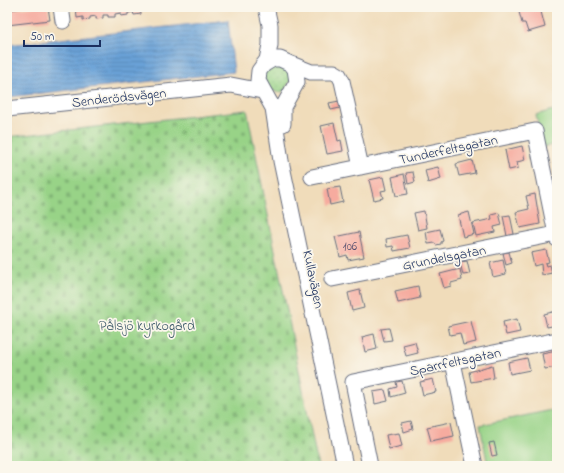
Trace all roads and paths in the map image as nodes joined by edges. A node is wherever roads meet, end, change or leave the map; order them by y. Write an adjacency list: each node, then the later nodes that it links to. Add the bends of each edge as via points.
1 (266, 7): 2 (street, Kullavägen)
2 (270, 25): 3 (street, Kullavägen); 4 (street, Kullavägen, via 269,50)
3 (288, 62): 4 (street, via 273,59); 5 (street); 7 (street, Kullavägen, via 297,75)
4 (261, 68): 6 (street, Senderödsvägen); 8 (street, Kullavägen, via 258,81)
5 (319, 73): 7 (street, via 304,80); 10 (street, via 334,72 342,81)
6 (231, 85): 8 (street, Senderödsvägen); 9 (street, Senderödsvägen)
7 (292, 91): 8 (street, via 278,98); 17 (street, Kullavägen, via 283,107 283,125)
8 (264, 92): 16 (street, Kullavägen, via 273,108 281,161)
9 (7, 109)
10 (361, 167): 11 (street, Tunderfeltsgatan); 12 (street, Tunderfeltsgatan, via 535,131)
11 (312, 177)
12 (556, 237): 13 (street, Grundelsgatan)
13 (332, 279)
14 (557, 340): 15 (street, Sparrfeltsgatan)
15 (453, 362): 18 (street, Sparrfeltsgatan, via 353,382); 19 (street)
16 (345, 466)
17 (354, 466)
18 (370, 466)
19 (475, 466)

